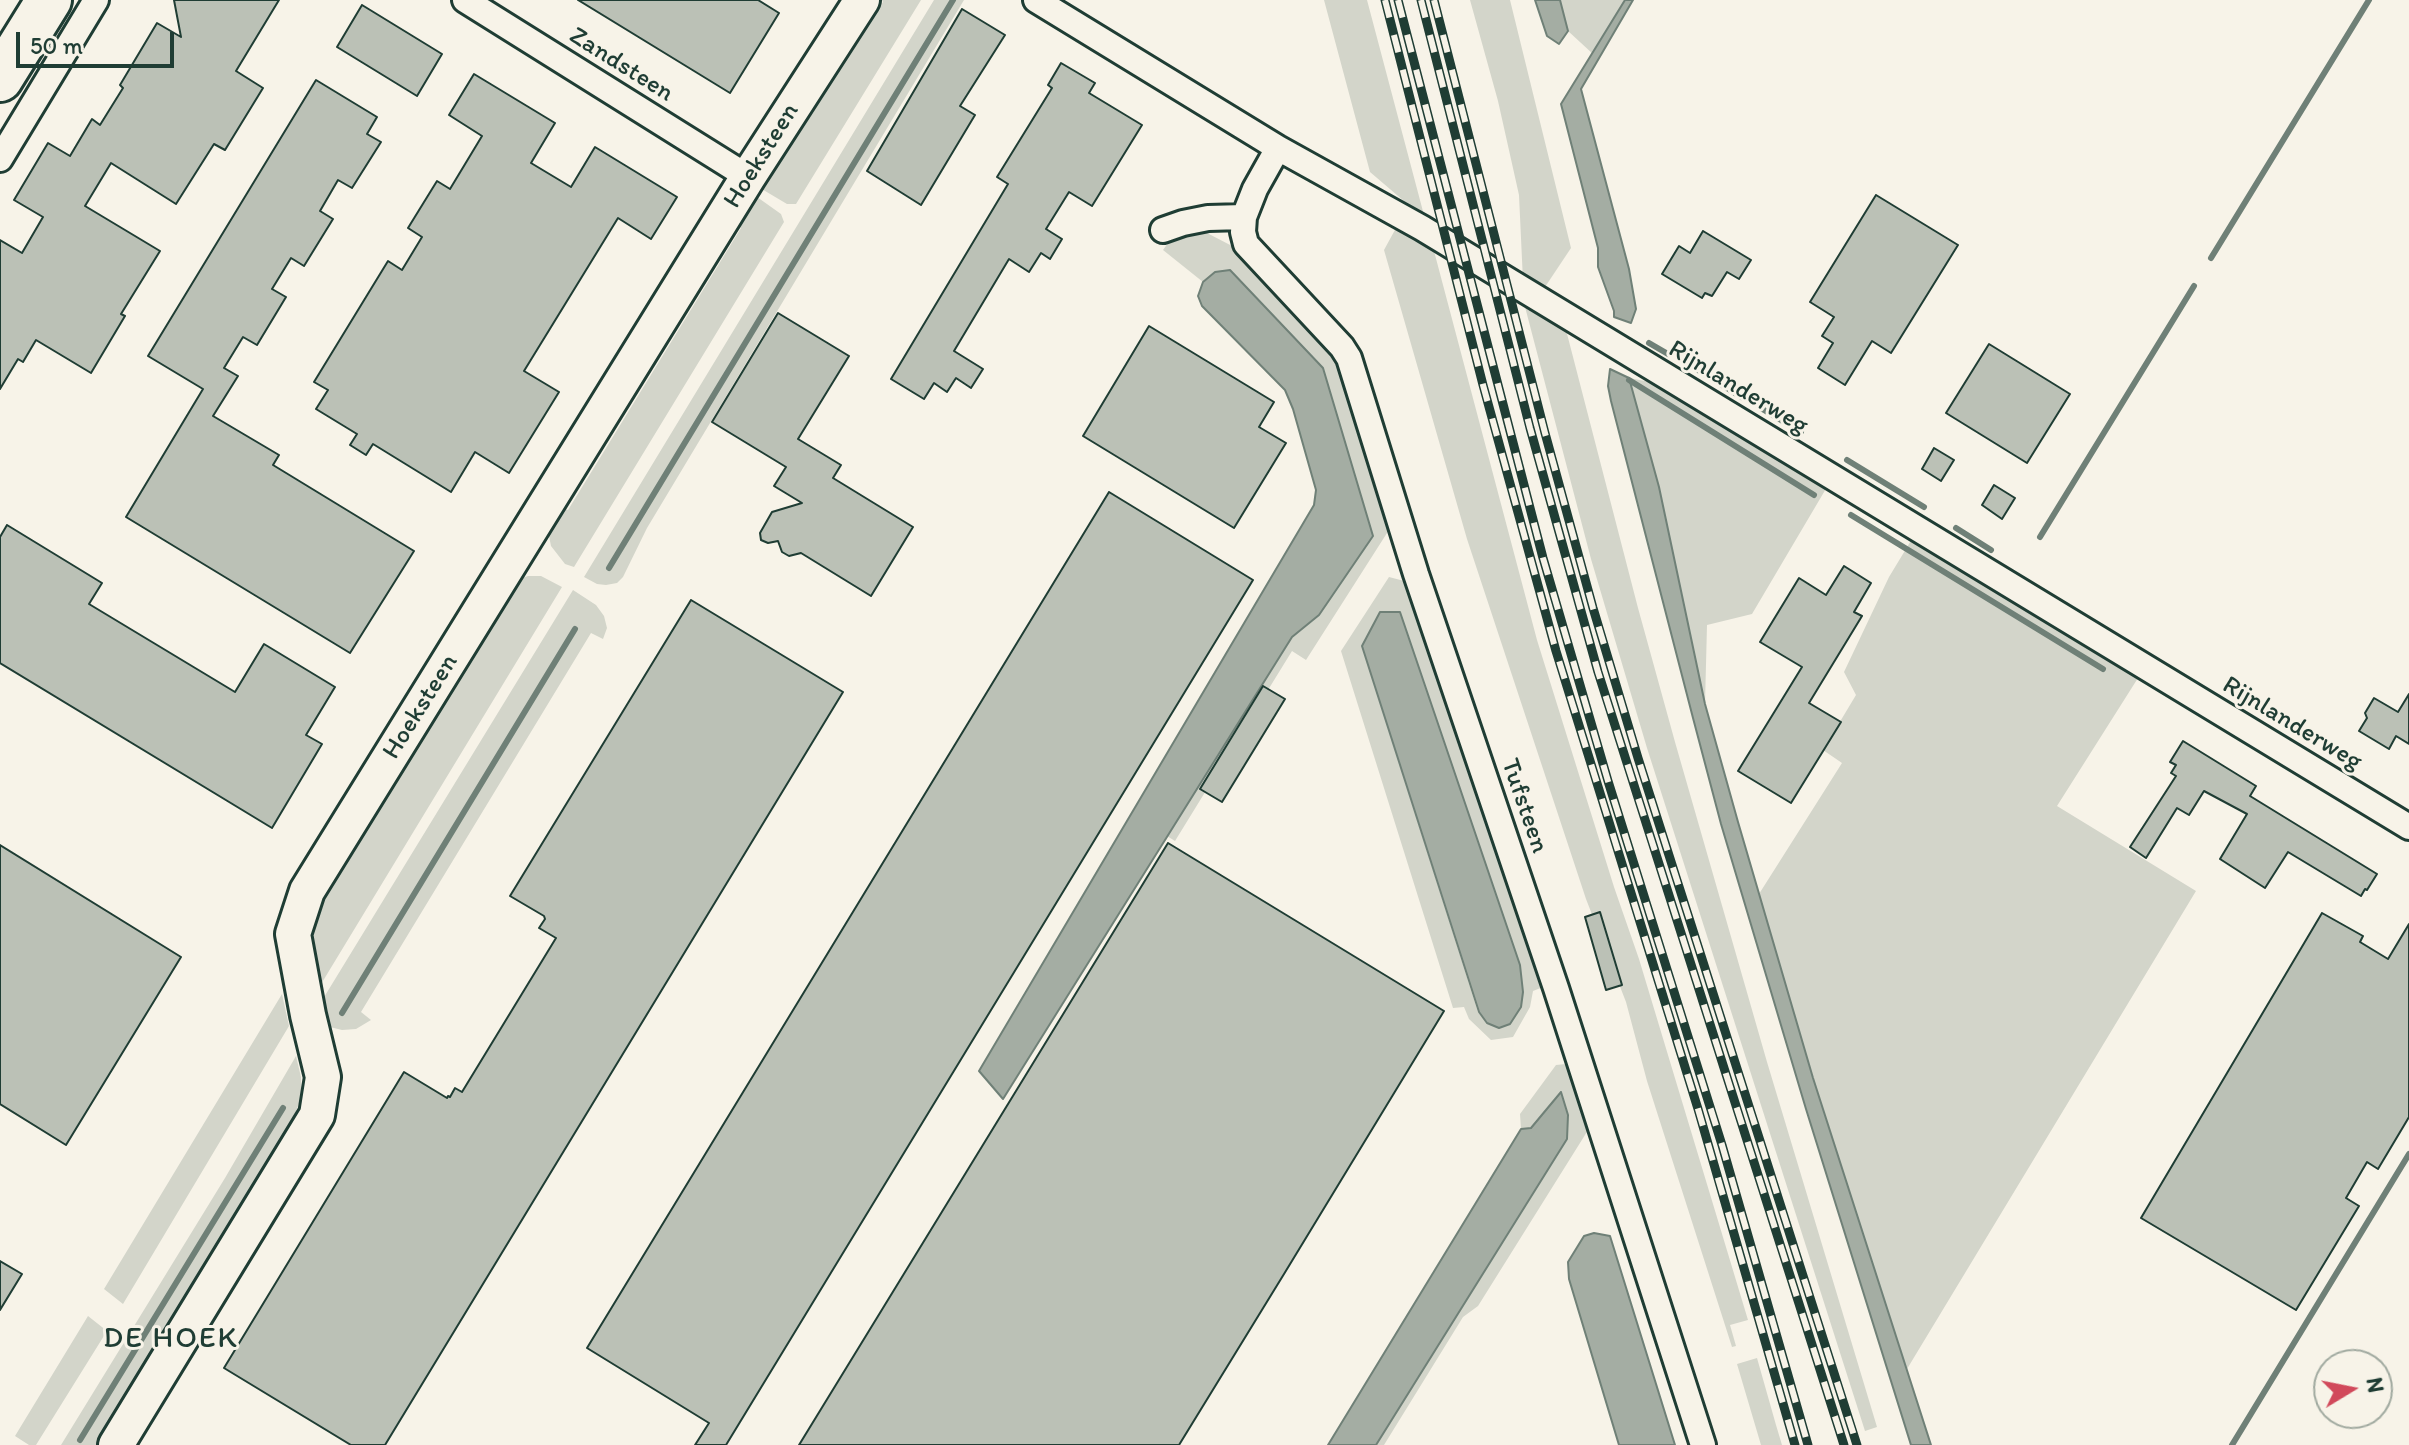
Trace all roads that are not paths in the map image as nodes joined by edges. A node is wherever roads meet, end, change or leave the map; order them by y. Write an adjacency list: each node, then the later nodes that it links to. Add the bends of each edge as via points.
1 (49, 0): 6 (highway)
2 (96, 0): 8 (street)
3 (465, 0): 9 (street, Zandsteen)
4 (862, 0): 9 (street, Hoeksteen)
5 (1036, 0): 7 (street, Rijnlanderweg)
6 (0, 79)
7 (1278, 148): 10 (street); 12 (street, Rijnlanderweg, via 1422,228)
8 (0, 159)
9 (748, 177): 13 (street, Hoeksteen, via 307,891 293,934 323,1077 317,1115)
10 (1244, 217): 11 (street, via 1208,218); 14 (street, Tufsteen, via 1246,244 1349,358)
11 (1163, 230)
12 (2409, 827)
13 (116, 1445)
14 (1703, 1445)

